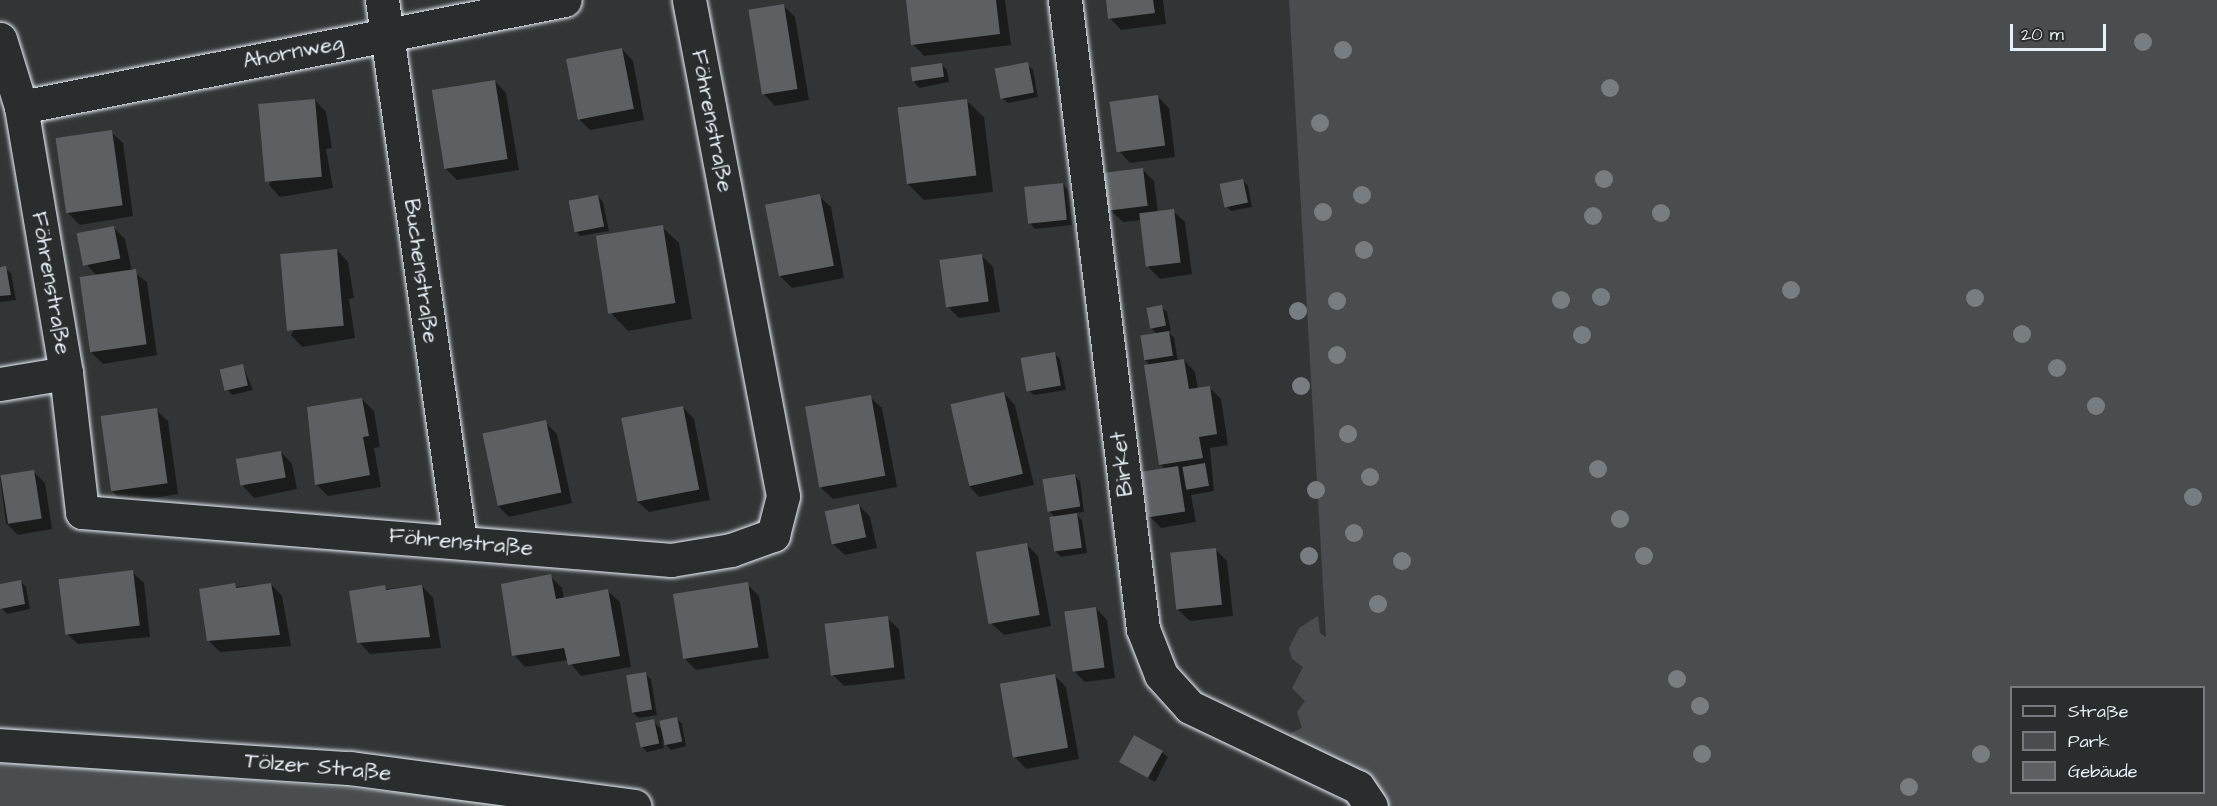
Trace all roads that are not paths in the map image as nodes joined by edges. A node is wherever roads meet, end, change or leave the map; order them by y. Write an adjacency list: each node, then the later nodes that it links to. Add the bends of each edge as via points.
1 (382, 0): 5 (street, Buchenstraße)
2 (565, 0): 5 (street, Ahornweg)
3 (689, 0): 10 (street, Föhrenstraße, via 783,496 772,535 731,550 671,560)
4 (1065, 0): 13 (street, Birket, via 1143,629 1161,675 1190,707 1358,788)
5 (386, 33): 7 (street, Ahornweg); 10 (street, Buchenstraße)
6 (0, 39): 7 (street, Föhrenstraße)
7 (21, 107): 8 (street, Föhrenstraße)
8 (66, 373): 9 (street); 10 (street, Föhrenstraße, via 82,513)
9 (0, 384)
10 (460, 541)
11 (0, 745): 12 (street, Tölzer Straße, via 350,768)
12 (634, 806)
13 (1371, 806)

